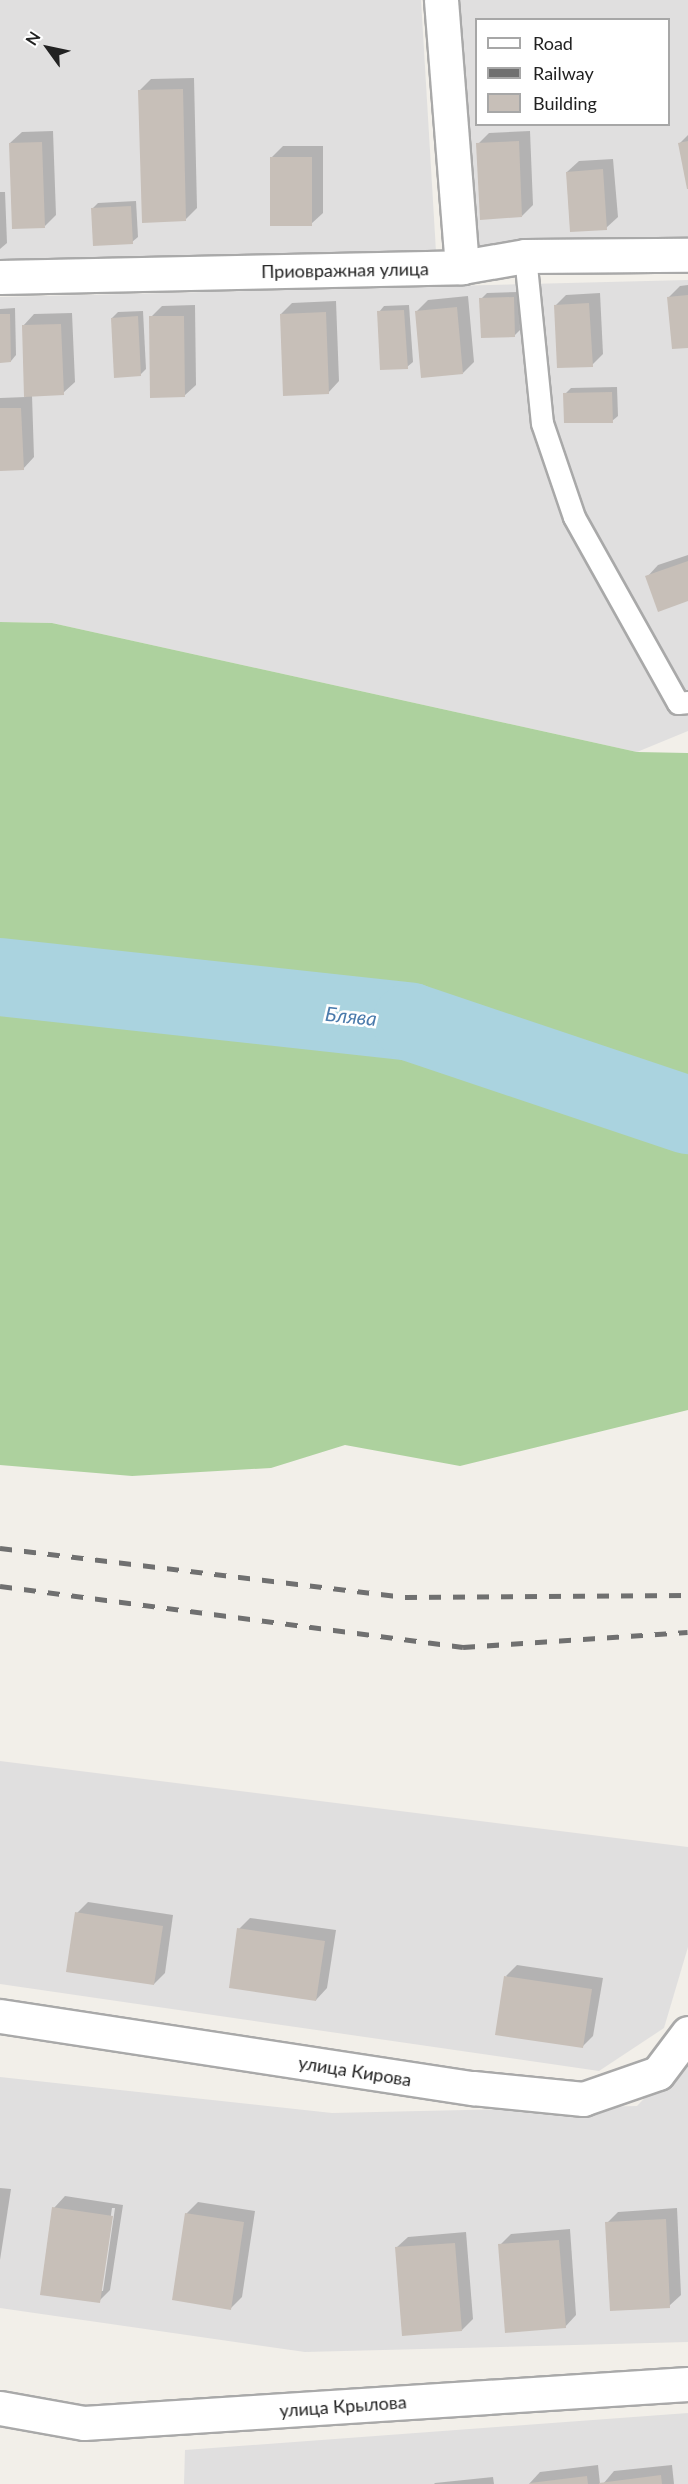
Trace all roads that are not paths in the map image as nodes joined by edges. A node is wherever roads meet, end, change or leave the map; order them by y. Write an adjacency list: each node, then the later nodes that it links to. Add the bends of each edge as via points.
1 (441, 0): 4 (street)
2 (688, 255): 3 (street, Приовражная улица)
3 (525, 256): 4 (street, Приовражная улица); 6 (lane, via 542,423 574,518 678,703)
4 (462, 267): 5 (street, Приовражная улица)
5 (0, 277)
6 (688, 702)
7 (0, 2016): 8 (street, улица Кирова, via 473,2088 583,2099 658,2073)
8 (688, 2033)
9 (688, 2384): 10 (street, улица Крылова, via 84,2423)
10 (0, 2408)

